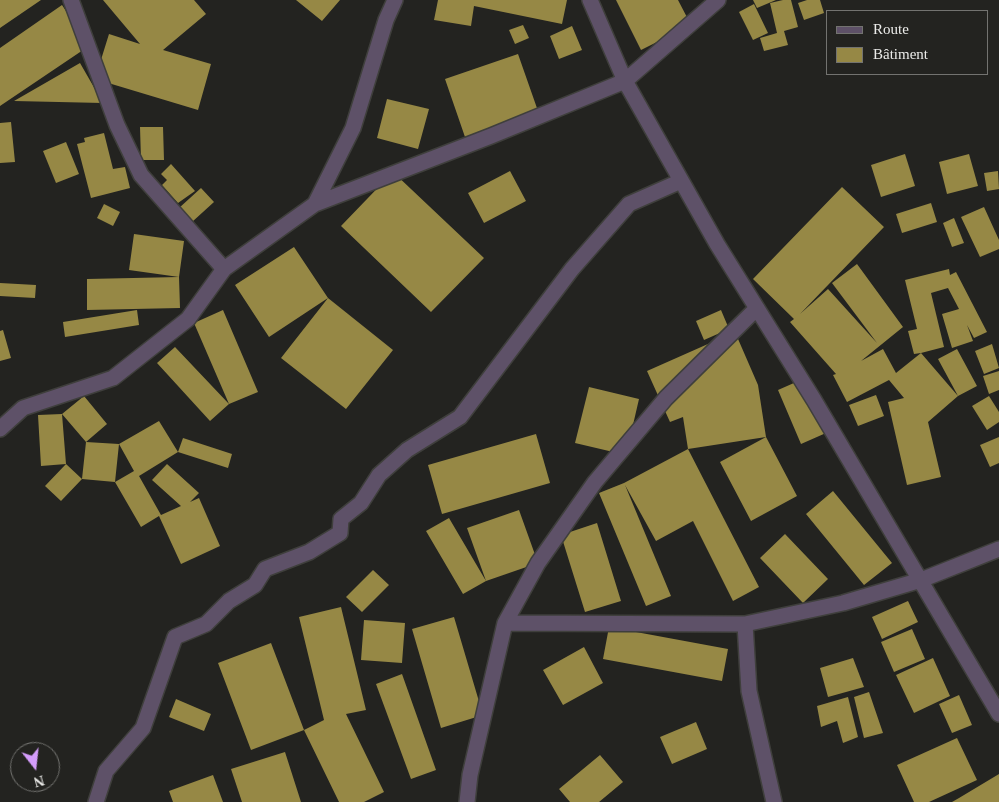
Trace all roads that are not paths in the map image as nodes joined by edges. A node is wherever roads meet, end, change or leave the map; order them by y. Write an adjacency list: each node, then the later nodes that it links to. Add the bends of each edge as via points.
1 (71, 0): 8 (street, via 117,125 141,174)
2 (395, 0): 7 (street, via 353,128)
3 (590, 0): 5 (street)
4 (718, 0): 5 (street)
5 (625, 81): 6 (street); 7 (street)
6 (681, 180): 9 (street); 16 (street, via 629,204 572,269 460,417 408,450 379,475 361,503 341,519 340,533 310,552 264,569 255,585 229,601 206,624 175,637 143,728 106,771)
7 (315, 204): 8 (street)
8 (224, 269): 10 (street, via 188,320 113,378 23,408)
9 (757, 308): 12 (street); 13 (street, via 666,398 595,482 538,562)
10 (0, 428)
11 (999, 550): 12 (street)
12 (921, 580): 14 (street); 15 (street)
13 (504, 622): 14 (street); 17 (street)
14 (745, 624): 18 (street, via 749,691)
15 (999, 714)
16 (96, 802)
17 (467, 802)
18 (774, 802)

